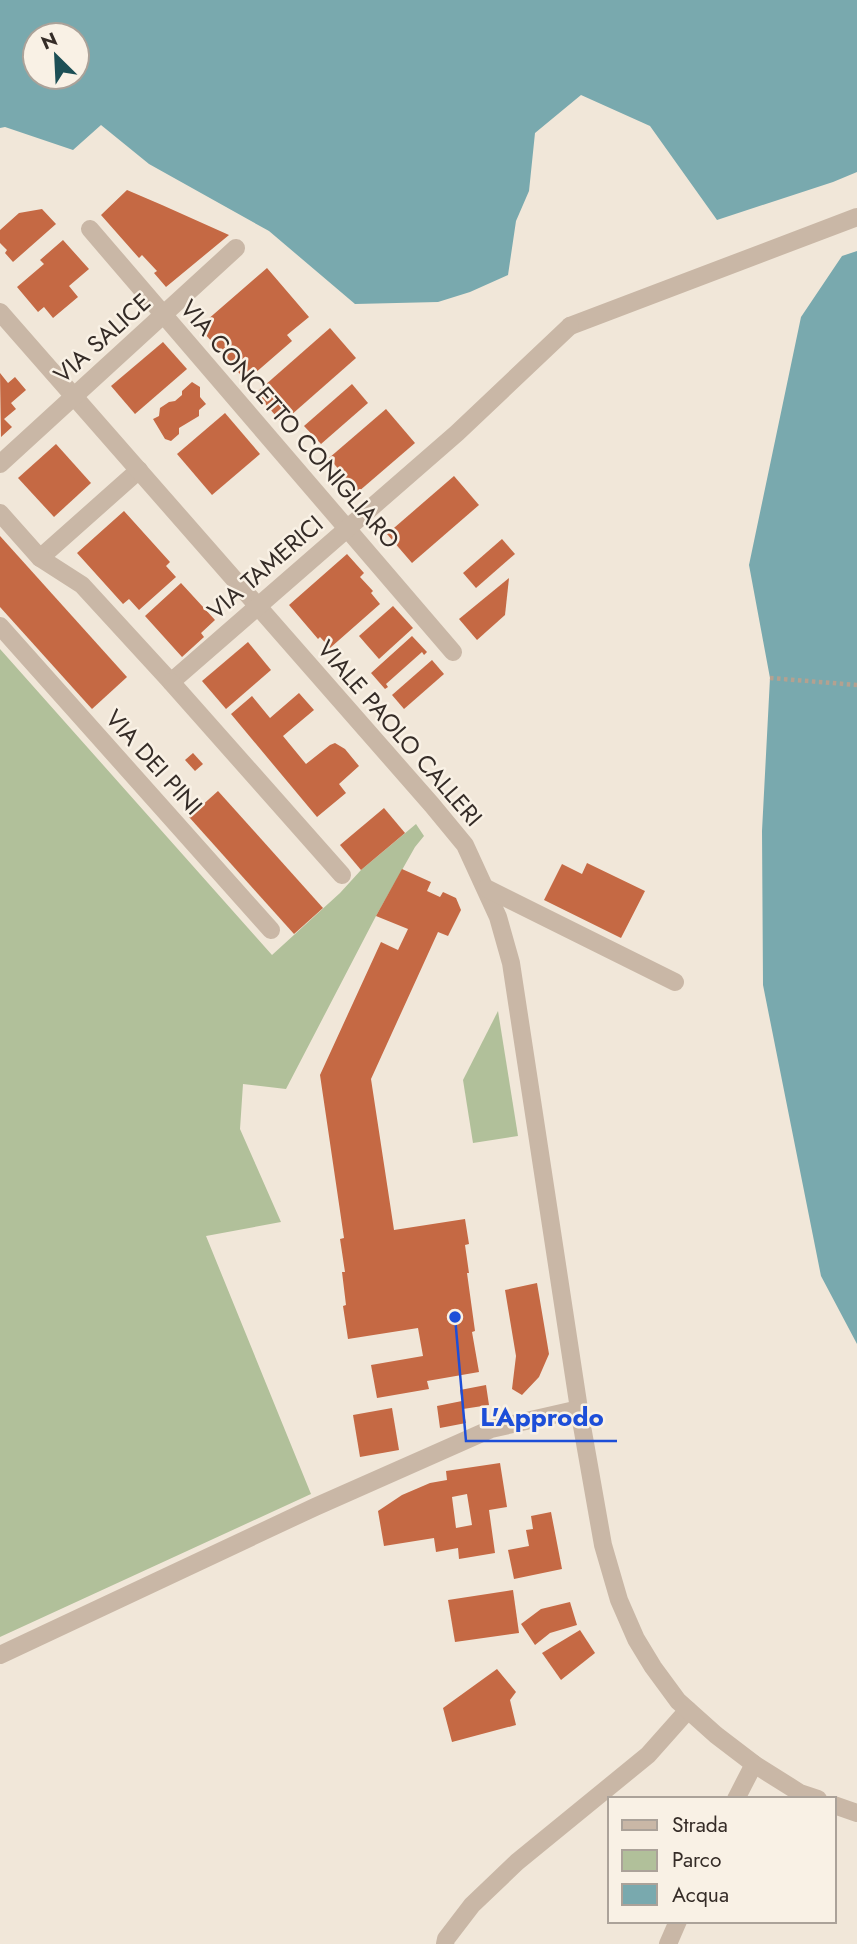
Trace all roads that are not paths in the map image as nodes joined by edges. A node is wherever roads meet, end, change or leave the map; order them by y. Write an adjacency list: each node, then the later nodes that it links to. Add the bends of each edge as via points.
1 (857, 217): 10 (street, VIA TAMERICI, via 570,326)
2 (90, 229): 5 (street, VIA CONCETTO CONIGLIARO)
3 (236, 248): 5 (street, VIA SALICE)
4 (0, 312): 6 (street, VIALE PAOLO CALLERI)
5 (163, 314): 6 (street, VIA SALICE); 10 (street, VIA CONCETTO CONIGLIARO)
6 (75, 396): 7 (street, VIA SALICE); 8 (street, VIALE PAOLO CALLERI)
7 (0, 464)
8 (139, 470): 11 (street); 12 (street, VIALE PAOLO CALLERI)
9 (0, 513): 11 (street)
10 (347, 529): 12 (street, VIA TAMERICI); 14 (street, VIA CONCETTO CONIGLIARO)
11 (40, 558): 15 (street, via 82,585)
12 (257, 606): 15 (street, VIA TAMERICI); 17 (street, VIALE PAOLO CALLERI, via 465,845)
13 (0, 626): 18 (street, VIA DEI PINI)
14 (453, 652)
15 (170, 682): 16 (street)
16 (342, 875)
17 (486, 888): 19 (street); 20 (street, VIALE PAOLO CALLERI, via 511,963)
18 (271, 930)
19 (675, 982)
20 (579, 1409): 21 (street, via 491,1429); 22 (street, VIALE PAOLO CALLERI, via 603,1545 619,1600 653,1667)
21 (0, 1655)
22 (688, 1710): 23 (street, VIALE PAOLO CALLERI); 29 (street, via 648,1755 517,1862 472,1905)
23 (754, 1765): 24 (street); 25 (street, VIALE PAOLO CALLERI)
24 (737, 1797)
25 (812, 1797)
26 (836, 1806): 27 (street)
27 (857, 1813)
28 (677, 1923): 30 (street)
29 (445, 1944)
30 (668, 1944)

